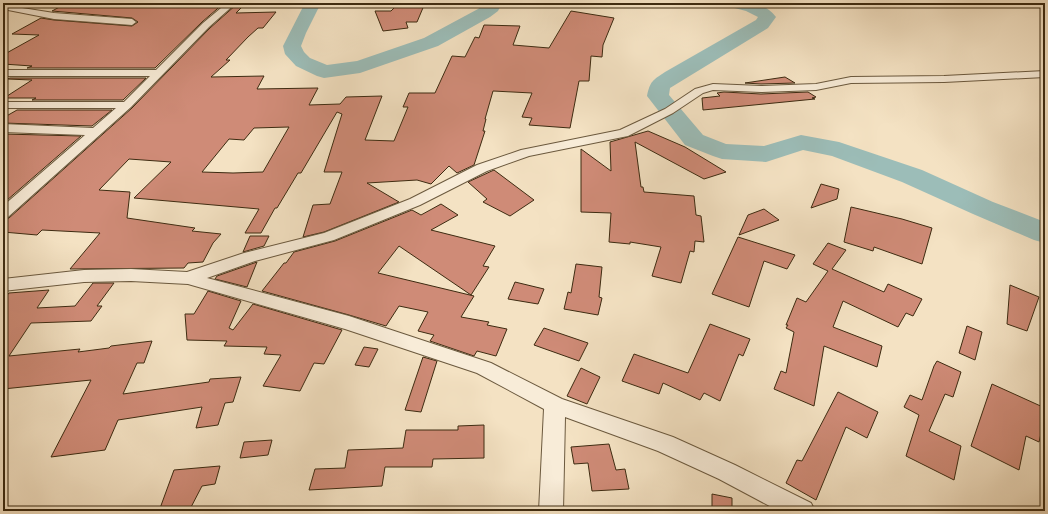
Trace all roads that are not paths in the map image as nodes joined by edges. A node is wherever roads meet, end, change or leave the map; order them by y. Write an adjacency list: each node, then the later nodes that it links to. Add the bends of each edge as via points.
1 (232, 3): 5 (street, via 206,25)
2 (3, 7): 3 (street, via 54,16)
3 (132, 22)
4 (3, 73): 5 (street)
5 (160, 73): 8 (street)
6 (1045, 74): 12 (street, via 851,80 816,87 713,87 700,91 670,111 624,134 526,153 482,168 415,202 329,237 250,257)
7 (3, 105): 8 (street)
8 (127, 105): 10 (street)
9 (3, 128): 10 (street)
10 (97, 132): 11 (street)
11 (3, 214)
12 (188, 278): 13 (street, via 131,274 84,276); 14 (street, via 349,322 476,366)
13 (3, 285)
14 (554, 405): 15 (street); 16 (street, via 665,444)
15 (551, 511)
16 (803, 511)

